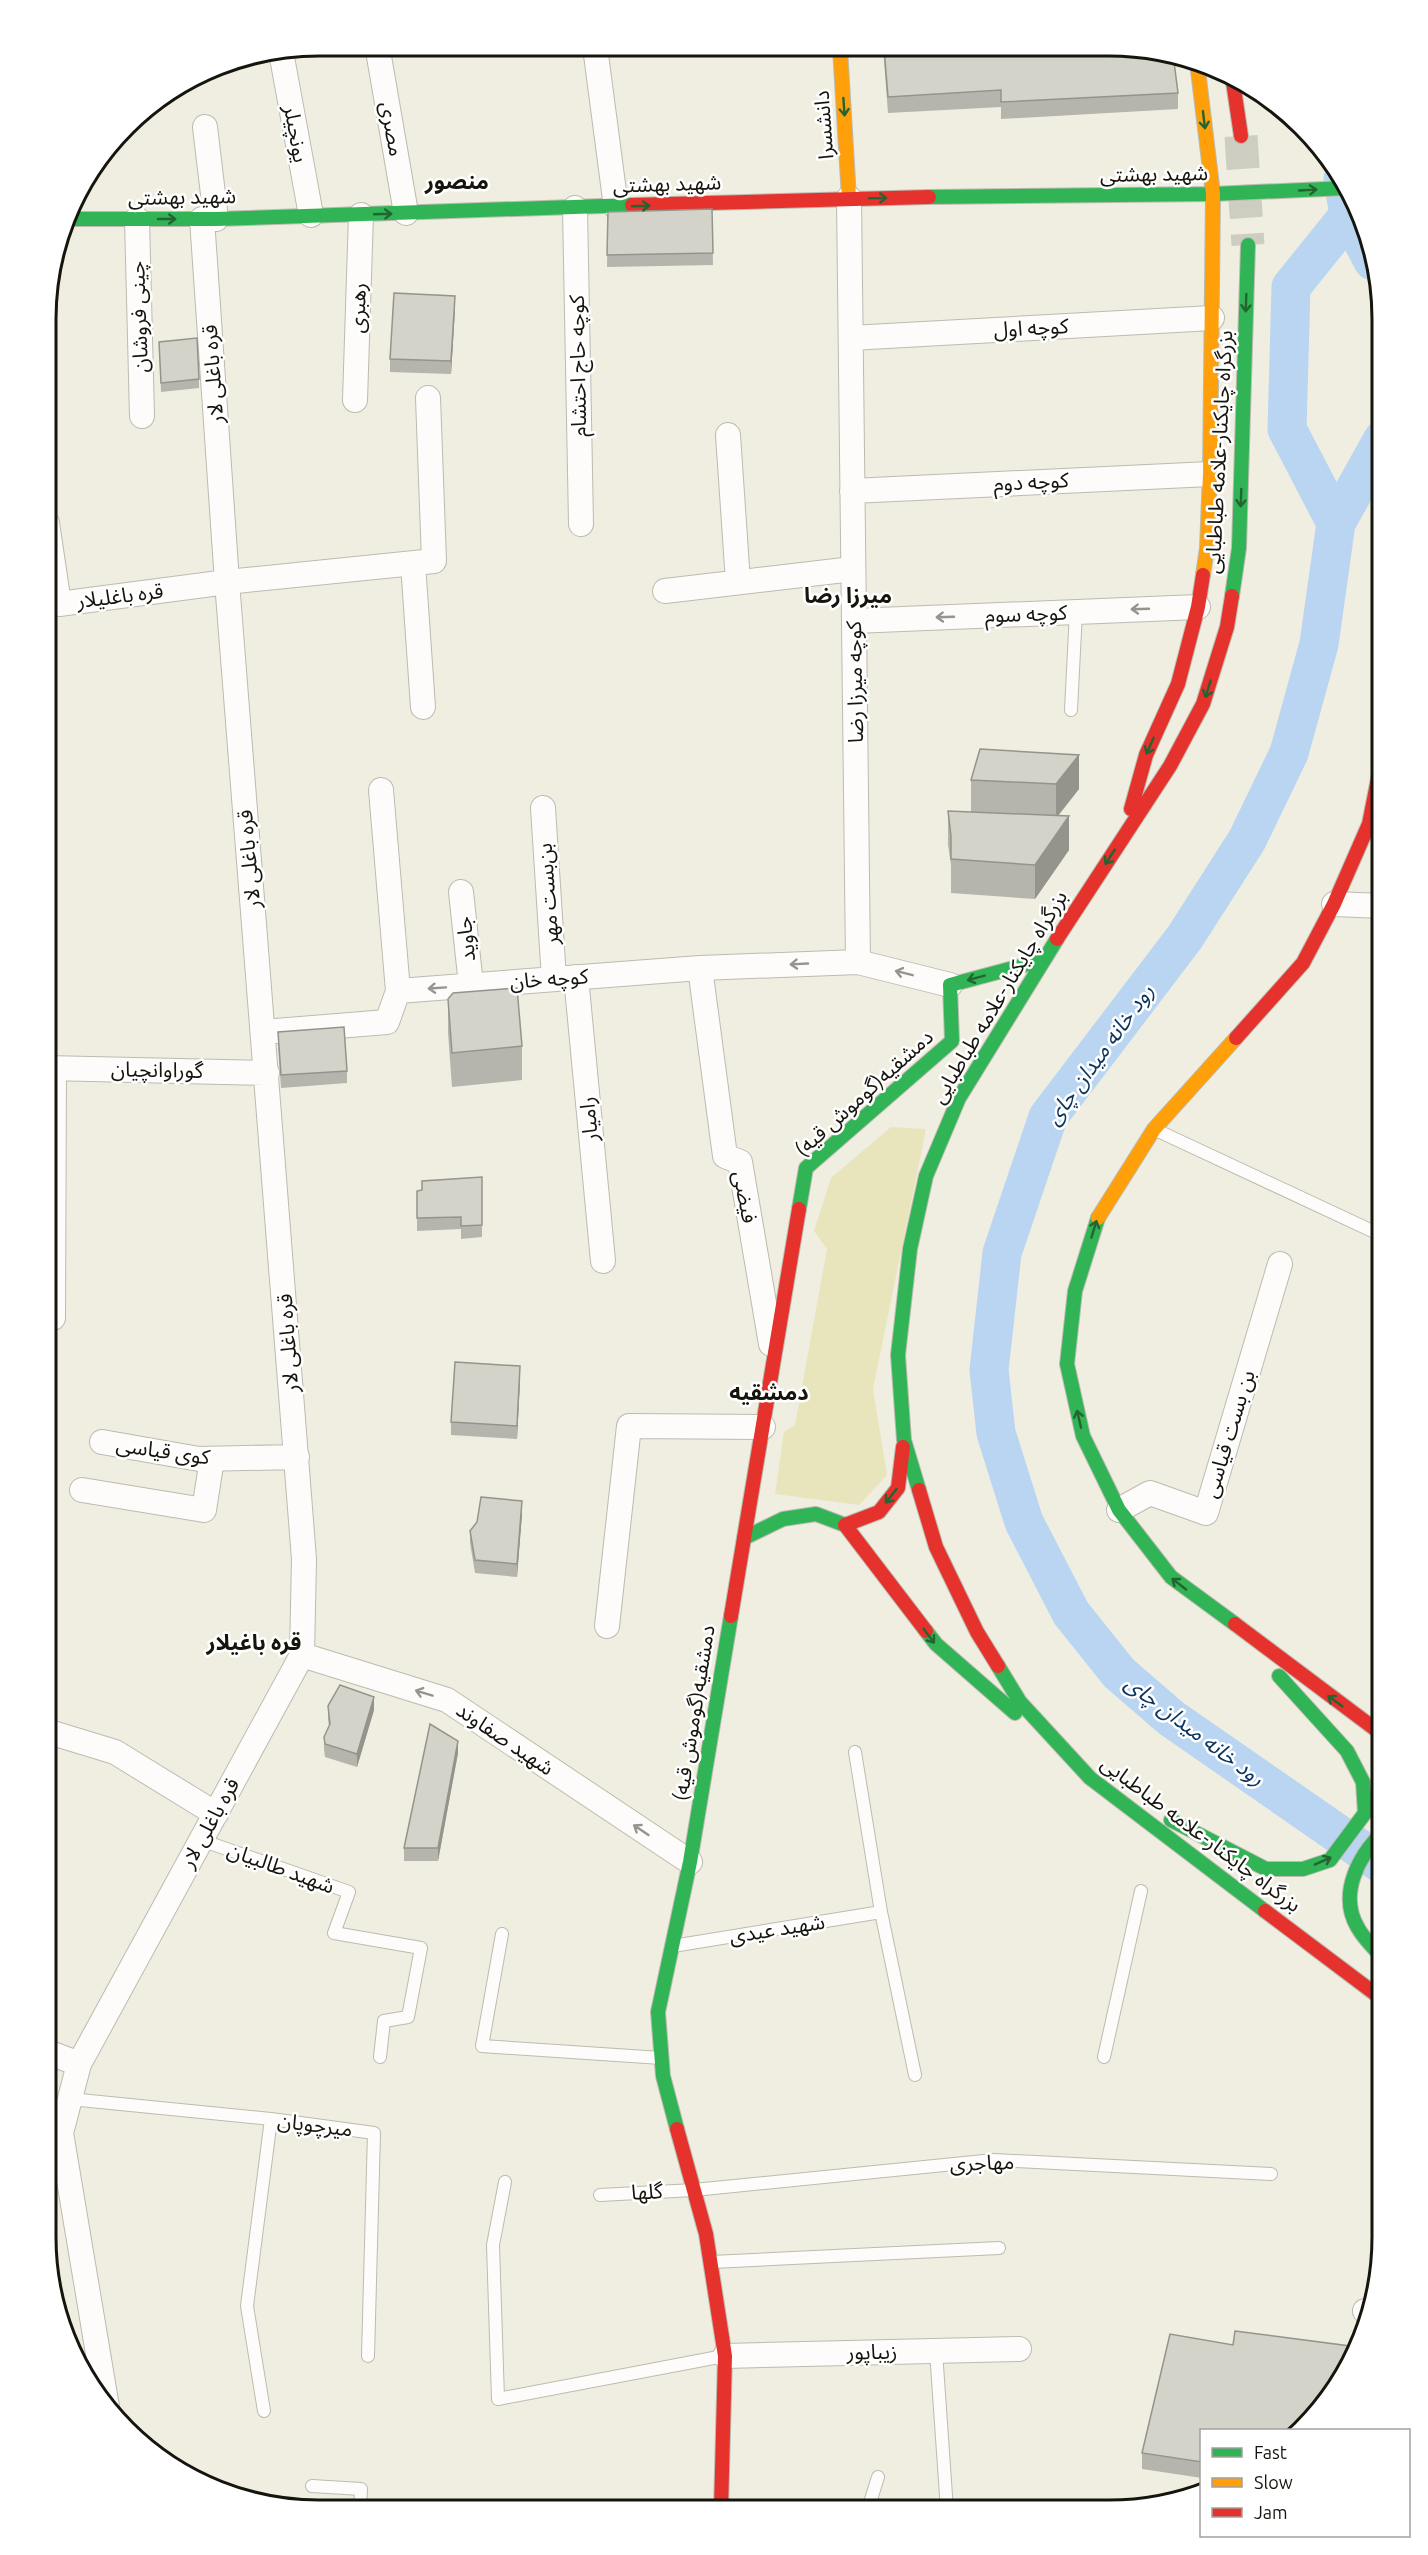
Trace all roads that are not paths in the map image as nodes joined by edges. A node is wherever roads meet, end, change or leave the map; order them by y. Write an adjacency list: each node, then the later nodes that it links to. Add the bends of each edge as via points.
1 (379, 56): 14 (street, مصری)
2 (595, 56): 12 (street)
3 (840, 56): 11 (main road, دانشسرا, one-way to 11)
4 (282, 58): 15 (street, یونچیلر)
5 (1198, 71): 10 (main road, one-way to 10)
6 (1234, 87): 8 (main road)
7 (205, 127): 19 (street, قره باغلی لار)
8 (1241, 136)
9 (1338, 188): 10 (main road, شهید بهشتى, one-way to 9)
10 (1214, 195): 11 (main road, شهید بهشتى, one-way to 10); 21 (main road)
11 (849, 198): 12 (main road, شهید بهشتى, one-way to 11); 22 (street, کوچه میرزا رضا)
12 (616, 207): 13 (main road, شهید بهشتى)
13 (575, 208): 14 (main road, شهید بهشتى); 29 (street, کوچه حاج احتشام)
14 (406, 213): 16 (main road, شهید بهشتى, one-way to 14)
15 (311, 215): 16 (main road, شهید بهشتى); 19 (main road, شهید بهشتى)
16 (361, 215): 24 (street, رهبری)
17 (76, 219): 18 (main road, شهید بهشتى)
18 (136, 219): 19 (main road, شهید بهشتى, one-way to 19); 25 (street, چینی فروشان)
19 (209, 219): 32 (street, قره باغلی لار)
20 (1248, 245): 46 (main road, بزرگراه چایکنار-علامه طباطبایی, one-way to 46, via 1239,548 1227,627 1203,704 1170,766)
21 (1212, 318): 22 (street, کوچه اول); 27 (main road)
22 (851, 338): 28 (street, کوچه میرزا رضا)
23 (428, 398): 30 (street, via 434,561)
24 (355, 400)
25 (142, 416)
26 (728, 435): 33 (street)
27 (1210, 474): 28 (street, کوچه دوم); 36 (main road, via 1207,548)
28 (852, 491): 31 (street, کوچه میرزا رضا)
29 (581, 524)
30 (413, 564): 32 (street); 39 (street)
31 (854, 568): 33 (street); 38 (street, کوچه میرزا رضا)
32 (227, 582): 34 (street, قره باغلیلار, via 59,604); 57 (street, قره باغلی لار)
33 (738, 582): 35 (street)
34 (56, 584)
35 (665, 591)
36 (1198, 606): 37 (street, کوچه سوم, one-way to 37); 46 (main road, one-way to 46, via 1178,684 1146,755)
37 (1076, 612): 38 (street, کوچه سوم, one-way to 38); 40 (lane)
38 (854, 621): 51 (street, کوچه میرزا رضا)
39 (423, 706)
40 (1071, 710)
41 (381, 790): 56 (street)
42 (543, 808): 53 (street, بن‌بست مهر)
43 (1372, 809): 45 (main road)
44 (1372, 817): 45 (main road)
45 (1369, 824): 48 (main road)
46 (1124, 835): 50 (main road, بزرگراه چایکنار-علامه طباطبایی, one-way to 50)
47 (462, 892): 54 (street, جاوید)
48 (1334, 904): 49 (street); 60 (main road, via 1303,963)
49 (1372, 906)
50 (1043, 960): 55 (main road, one-way to 55); 66 (main road, بزرگراه چایکنار-علامه طباطبایی, via 959,1098 926,1176 910,1249 898,1355)
51 (858, 962): 52 (street, کوچه خان, one-way to 52); 55 (street, one-way to 51)
52 (700, 969): 53 (street, کوچه خان); 64 (street, فیضی, via 724,1156 740,1162)
53 (565, 978): 54 (street, کوچه خان); 62 (street, رامیار)
54 (471, 985): 56 (street, کوچه خان, one-way to 56)
55 (950, 985): 64 (main road, دمشقیه(گوموش قیه), via 952,1041 806,1168)
56 (398, 991): 57 (street, via 387,1022)
57 (263, 1032): 59 (street, قره باغلی لار)
58 (56, 1068): 59 (street, گوراوانچیان)
59 (267, 1073): 68 (street, قره باغلی لار)
60 (1154, 1129): 61 (lane); 71 (main road, one-way to 60, via 1083,1436 1067,1364 1075,1291 1099,1215)
61 (1372, 1231)
62 (603, 1261)
63 (1280, 1264): 71 (street, بن بست قیاسی, via 1206,1513 1150,1492)
64 (774, 1362): 65 (main road, دمشقیه(گوموش قیه))
65 (763, 1427): 73 (main road, دمشقیه(گوموش قیه)); 75 (street, via 630,1426)
66 (904, 1440): 72 (main road, one-way to 72, via 898,1488 879,1512); 80 (main road, بزرگراه چایکنار-علامه طباطبایی, via 936,1547 977,1632 1020,1702)
67 (102, 1442): 69 (street, کوی قیاسی)
68 (297, 1457): 69 (street, کوی قیاسی); 76 (street, قره باغلی لار, via 304,1559)
69 (212, 1459): 70 (street, via 204,1510)
70 (82, 1490)
71 (1119, 1510): 74 (main road, one-way to 71, via 1171,1577)
72 (845, 1525): 73 (main road, via 816,1514 783,1519); 80 (main road, one-way to 80, via 936,1644)
73 (744, 1538): 84 (main road, دمشقیه(گوموش قیه))
74 (1231, 1624): 77 (main road, one-way to 74); 80 (main road, one-way to 74, via 1266,1869 1303,1869 1330,1860 1365,1813 1363,1782 1347,1751)
75 (607, 1626)
76 (302, 1655): 81 (street, قره باغلی لار); 84 (street, شهید صفاوند, one-way to 76, via 447,1700)
77 (1372, 1727)
78 (56, 1734): 81 (street, via 115,1752)
79 (855, 1752): 86 (lane)
80 (1090, 1778): 90 (main road, بزرگراه چایکنار-علامه طباطبایی)
81 (216, 1814): 82 (street, قره باغلی لار)
82 (201, 1840): 92 (lane, شهید طالبیان, via 349,1892 334,1933 421,1948 408,2017 384,2021); 95 (street, قره باغلی لار)
83 (1372, 1846): 88 (main road, via 1355,1868 1349,1895 1357,1927)
84 (690, 1862): 89 (main road, دمشقیه(گوموش قیه))
85 (1141, 1891): 93 (lane)
86 (881, 1912): 89 (lane, شهید عیدی); 96 (lane)
87 (502, 1934): 94 (lane, via 482,2046)
88 (1372, 1944)
89 (672, 1947): 94 (main road, دمشقیه(گوموش قیه), via 658,2012)
90 (1372, 1991)
91 (56, 2055): 95 (street)
92 (380, 2057)
93 (1104, 2057)
94 (662, 2058): 101 (main road, دمشقیه(گوموش قیه), via 663,2076)
95 (79, 2064): 97 (street, قره باغلی لار)
96 (915, 2075)
97 (70, 2099): 98 (lane, میرچوپان); 109 (street, قره باغلی لار, via 61,2133)
98 (271, 2119): 107 (lane, میرچوپان, via 374,2133); 110 (lane, via 246,2306)
99 (1272, 2174): 101 (lane, مهاجری, via 994,2160)
100 (505, 2182): 108 (lane, via 493,2245 498,2399)
101 (694, 2190): 102 (lane, گلها); 104 (main road, دمشقیه(گوموش قیه))
102 (600, 2195)
103 (999, 2248): 104 (lane)
104 (711, 2262): 108 (main road, دمشقیه(گوموش قیه))
105 (1019, 2349): 106 (street, زیباپور)
106 (936, 2351): 108 (street, زیباپور); 116 (lane)
107 (368, 2356)
108 (725, 2356): 114 (main road, دمشقیه(گوموش قیه))
109 (104, 2387)
110 (264, 2411)
111 (878, 2477): 115 (lane)
112 (312, 2486): 113 (lane, via 361,2489)
113 (360, 2499)
114 (721, 2499)
115 (871, 2499)
116 (946, 2499)

